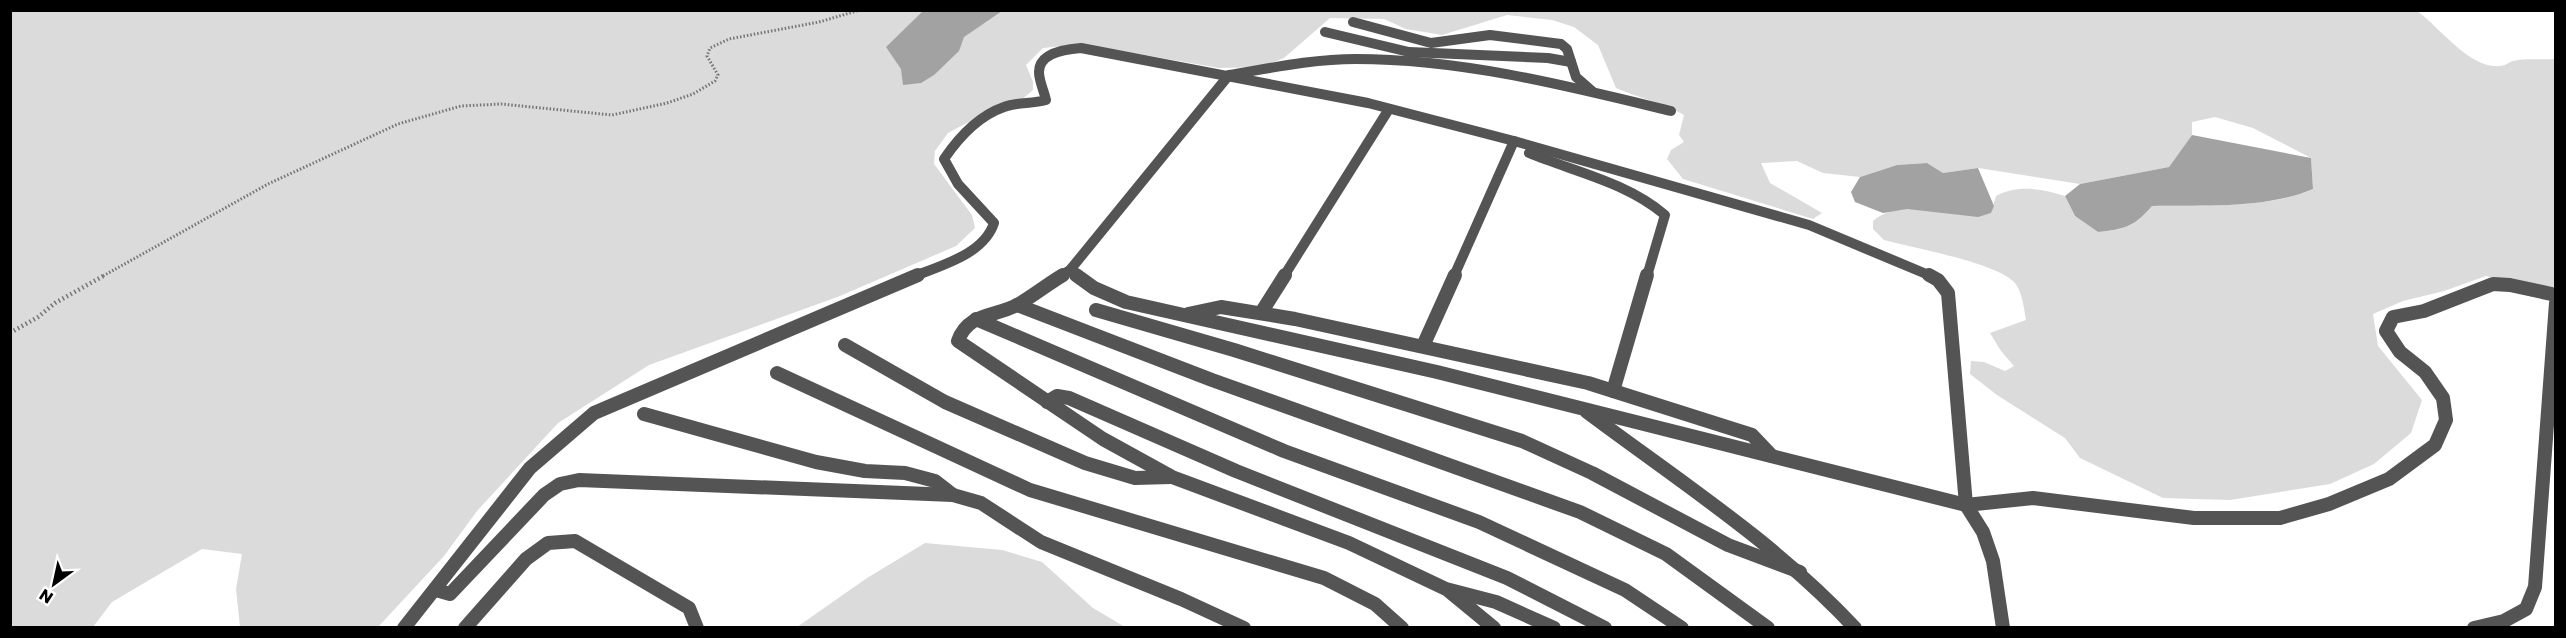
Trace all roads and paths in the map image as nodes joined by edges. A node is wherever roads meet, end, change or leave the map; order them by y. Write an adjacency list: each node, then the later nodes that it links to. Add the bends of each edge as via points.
1 (860, 10): 18 (path, via 729,39 710,48 707,56 718,75 715,81 667,104 612,115 501,104 461,106 398,124 268,184 55,303)
2 (1353, 22): 4 (lane, via 1431,43 1490,35 1540,40 1561,44)
3 (1325, 32): 4 (lane, via 1409,52)
4 (1571, 62): 6 (lane, via 1576,77)
5 (1229, 75): 6 (lane, via 1305,63 1379,60 1509,76); 7 (lane); 10 (lane); 32 (lane, via 1081,48 1050,55 1039,71 1046,100 1004,107 972,125 944,159 958,184 994,222 991,234 953,260 594,413 530,468)
6 (1593, 92): 8 (lane)
7 (1389, 109): 9 (lane); 15 (lane)
8 (1671, 111)
9 (1514, 141): 20 (lane); 22 (lane, via 1530,154 1633,193 1656,205 1665,215); 29 (lane, via 1809,225 1938,280 1948,292)
10 (1070, 270): 13 (lane); 16 (lane, via 1094,288 1126,302)
11 (2556, 295): 29 (lane, via 2493,284 2424,311 2393,317 2386,331 2400,351 2425,372 2443,398 2446,420 2435,445 2389,479 2329,504 2280,518 2194,518 2033,498)
12 (2556, 303): 45 (lane, via 2535,587 2526,609 2504,621)
13 (1017, 305): 17 (lane); 42 (lane, via 1212,380 1580,512 1666,554)
14 (1096, 310): 30 (lane, via 1522,441 1564,458 1693,528 1761,560)
15 (1261, 313): 16 (lane, via 1221,307); 20 (lane)
16 (1184, 315): 24 (lane, via 1437,372)
17 (976, 319): 23 (lane, via 962,329 957,341); 41 (lane, via 1284,450 1479,522 1625,590)
18 (10, 333)
19 (845, 345): 27 (lane, via 945,402 1085,464 1135,478)
20 (1423, 346): 22 (lane)
21 (777, 373): 37 (lane, via 1030,490 1324,578 1375,604)
22 (1612, 391): 26 (lane, via 1752,435)
23 (1047, 402): 27 (lane); 40 (lane, via 1057,396 1069,398 1306,499 1502,574)
24 (1584, 410): 26 (lane); 30 (lane, via 1768,544)
25 (644, 414): 28 (lane, via 816,462 905,473 935,481)
26 (1773, 457): 29 (lane)
27 (1172, 477): 31 (lane, via 1349,543)
28 (953, 495): 32 (lane, via 579,480 560,484 544,495 450,594); 36 (lane, via 981,503 1041,542)
29 (1966, 505): 44 (lane, via 1983,532 1993,561)
30 (1800, 572): 43 (lane)
31 (1446, 589): 38 (lane); 39 (lane, via 1496,602)
32 (436, 590): 33 (lane)
33 (404, 627)
34 (465, 627): 35 (lane, via 526,559 548,543 575,541 689,608)
35 (697, 627)
36 (1244, 627)
37 (1402, 627)
38 (1494, 627)
39 (1554, 627)
40 (1605, 627)
41 (1682, 627)
42 (1768, 627)
43 (1855, 627)
44 (2003, 627)
45 (2474, 627)

